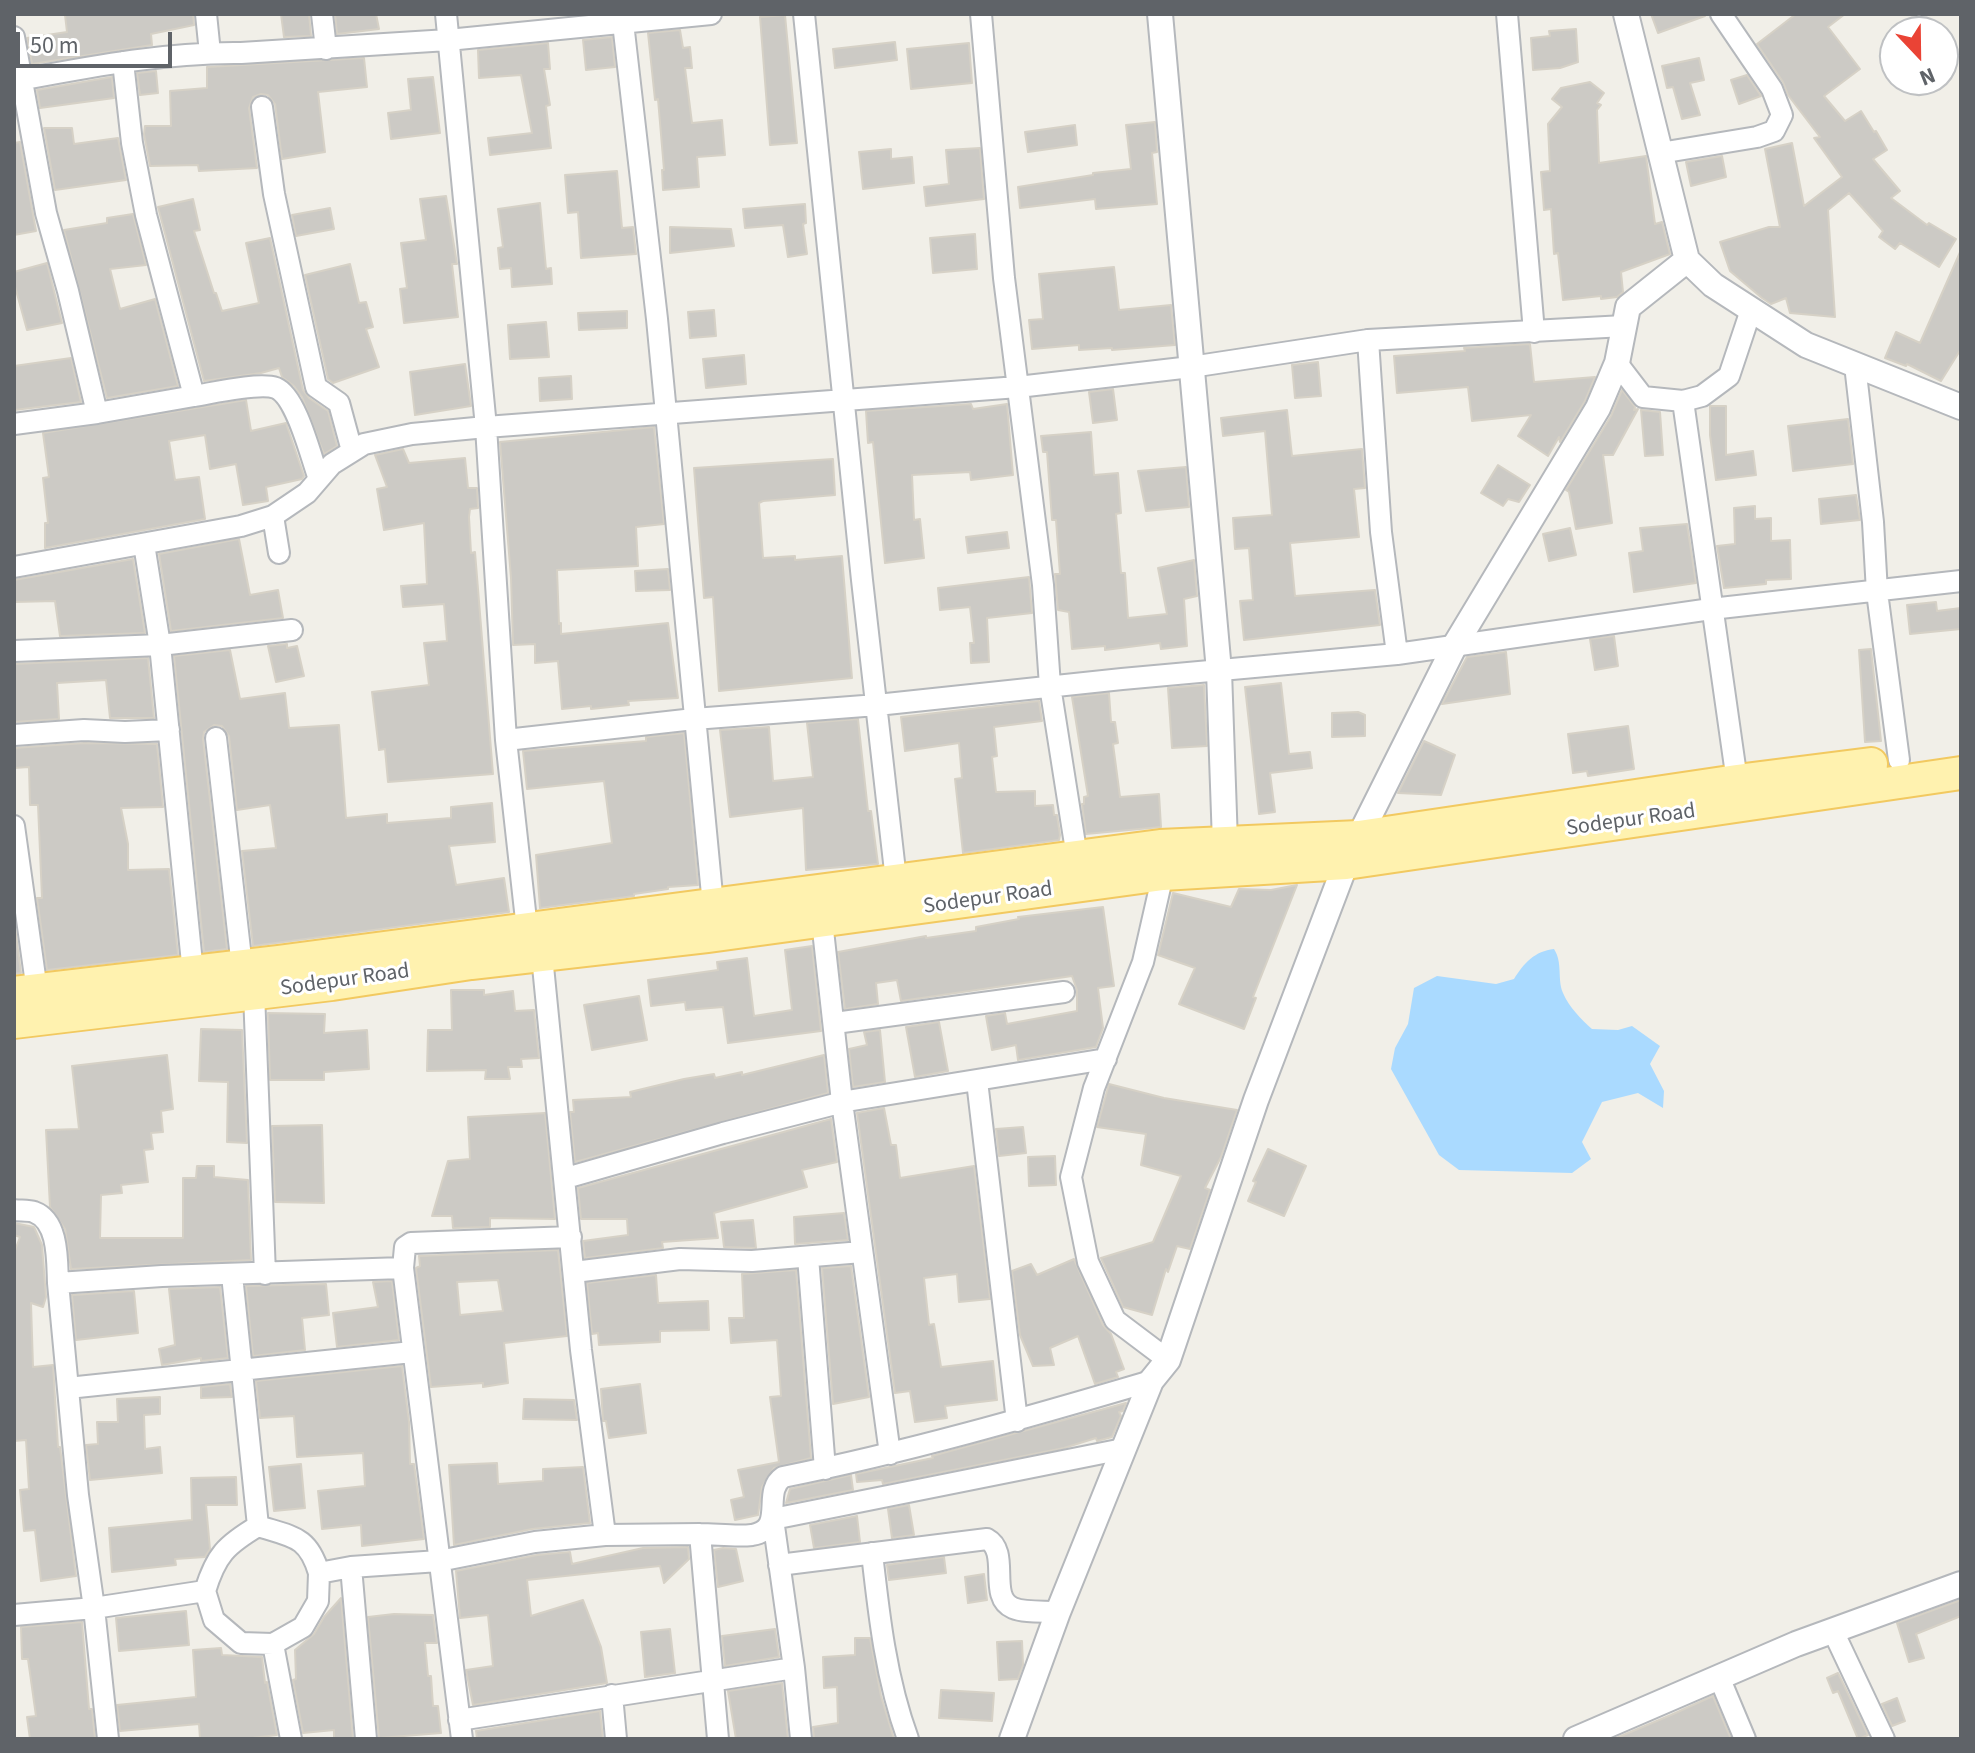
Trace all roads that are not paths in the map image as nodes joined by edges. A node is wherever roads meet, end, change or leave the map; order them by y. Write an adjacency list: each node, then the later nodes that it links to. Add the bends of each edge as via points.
1 (206, 14): 15 (street)
2 (322, 14): 14 (street)
3 (446, 14): 13 (street)
4 (711, 14): 11 (street)
5 (804, 14): 30 (street)
6 (981, 14): 28 (street)
7 (1160, 14): 27 (street)
8 (1507, 14): 23 (street)
9 (1626, 14): 19 (street)
10 (1721, 14): 19 (street, via 1772,89 1782,115 1774,131 1757,137)
11 (623, 18): 13 (street); 34 (street)
12 (14, 37): 17 (street)
13 (448, 40): 14 (street); 36 (street)
14 (326, 49): 15 (street)
15 (210, 53): 16 (street)
16 (123, 62): 17 (street); 29 (street, via 146,215)
17 (19, 80): 33 (street, via 46,213)
18 (262, 107): 37 (street, via 277,208 316,387 339,403)
19 (1660, 153): 20 (street)
20 (1687, 260): 21 (street); 22 (street, via 1628,307)
21 (1751, 310): 26 (street, via 1806,345); 31 (street, via 1729,376 1702,396)
22 (1624, 326): 23 (street); 25 (street)
23 (1535, 331): 24 (street)
24 (1368, 340): 27 (street); 50 (street, via 1381,532)
25 (1617, 363): 31 (street, via 1643,397); 48 (street, via 1598,408)
26 (1855, 365): 32 (street); 44 (street)
27 (1191, 367): 28 (street); 51 (street)
28 (1018, 387): 30 (street); 52 (street)
29 (194, 396): 33 (street); 38 (street, via 278,389 296,414)
30 (844, 399): 34 (street); 53 (street)
31 (1683, 401): 45 (street)
32 (1961, 407)
33 (97, 413): 35 (street)
34 (666, 415): 36 (street); 54 (street)
35 (14, 424)
36 (486, 427): 37 (street, via 412,434); 58 (street)
37 (352, 451): 38 (street)
38 (319, 479): 39 (street)
39 (273, 516): 40 (street); 41 (street)
40 (144, 544): 42 (street); 47 (street)
41 (279, 553)
42 (14, 567)
43 (1961, 581): 44 (street)
44 (1877, 592): 45 (street); 60 (street)
45 (1711, 609): 48 (street); 62 (street)
46 (292, 630): 47 (street)
47 (160, 645): 49 (street); 55 (street)
48 (1455, 645): 50 (street); 65 (street)
49 (14, 651)
50 (1397, 654): 51 (street)
51 (1219, 671): 52 (street); 64 (street)
52 (1050, 686): 53 (street); 66 (street)
53 (877, 705): 54 (street); 68 (street)
54 (694, 719): 58 (street); 69 (street)
55 (169, 730): 56 (street); 72 (street)
56 (14, 735)
57 (216, 738): 73 (street)
58 (506, 740): 71 (street)
59 (1961, 752): 60 (main road)
60 (1899, 760): 62 (main road)
61 (1961, 773): 65 (main road, Sodepur Road)
62 (1737, 781): 65 (main road)
63 (14, 826): 74 (street)
64 (1225, 843): 65 (main road); 66 (main road)
65 (1353, 850): 67 (main road, Sodepur Road); 92 (street, via 1256,1100)
66 (1077, 857): 68 (main road)
67 (1163, 874): 70 (main road, Sodepur Road); 78 (street, via 1143,962)
68 (896, 880): 69 (main road)
69 (713, 905): 71 (main road)
70 (822, 921): 71 (main road, Sodepur Road); 77 (street)
71 (534, 943): 73 (main road); 81 (street)
72 (193, 973): 73 (main road); 74 (main road)
73 (248, 980): 76 (main road, Sodepur Road); 88 (street)
74 (25, 992)
75 (1064, 992): 77 (street)
76 (14, 1022)
77 (835, 1023): 80 (street)
78 (1106, 1059): 79 (street); 92 (street, via 1071,1177 1088,1262 1115,1320)
79 (977, 1081): 80 (street); 96 (street)
80 (842, 1102): 81 (street); 84 (street)
81 (566, 1178): 83 (street)
82 (14, 1210): 90 (street, via 36,1213 48,1225)
83 (571, 1237): 86 (street, via 411,1243 405,1247); 87 (street)
84 (862, 1252): 85 (street); 98 (street)
85 (808, 1257): 87 (street, via 680,1259); 99 (street)
86 (403, 1268): 88 (street); 91 (street)
87 (574, 1272): 103 (street)
88 (265, 1274): 89 (street)
89 (232, 1275): 90 (street); 93 (street)
90 (58, 1283): 95 (street)
91 (412, 1352): 93 (street); 105 (street)
92 (1168, 1360): 94 (street)
93 (242, 1371): 95 (street); 101 (street)
94 (1151, 1381): 96 (street); 97 (street)
95 (68, 1388): 111 (street)
96 (1017, 1421): 98 (street)
97 (1123, 1449): 100 (street); 112 (street)
98 (890, 1454): 99 (street)
99 (825, 1469): 100 (street, via 777,1481)
100 (773, 1519): 102 (street, via 767,1530 752,1535); 106 (street)
101 (258, 1526): 108 (street, via 295,1537 312,1551); 110 (street, via 230,1543 213,1565)
102 (700, 1534): 103 (street); 118 (street)
103 (605, 1535): 105 (street)
104 (872, 1553): 106 (street); 112 (street, via 987,1539 997,1550 1007,1604); 128 (street, via 879,1620)
105 (439, 1561): 107 (street); 120 (street)
106 (779, 1565): 116 (street)
107 (351, 1567): 108 (street); 124 (street)
108 (319, 1573): 115 (street, via 318,1601 303,1627)
109 (1961, 1584): 114 (street)
110 (205, 1591): 111 (street); 115 (street, via 214,1620 241,1643)
111 (94, 1608): 113 (street); 122 (street)
112 (1058, 1612): 129 (street)
113 (14, 1615)
114 (1833, 1631): 117 (street); 131 (street)
115 (273, 1644): 123 (street)
116 (794, 1668): 118 (street); 127 (street)
117 (1719, 1677): 121 (street); 130 (street)
118 (712, 1679): 119 (street); 126 (street)
119 (612, 1695): 120 (street); 125 (street)
120 (460, 1730)
121 (1585, 1737)
122 (108, 1739)
123 (291, 1739)
124 (366, 1739)
125 (616, 1739)
126 (718, 1739)
127 (801, 1739)
128 (908, 1739)
129 (1012, 1739)
130 (1745, 1739)
131 (1884, 1739)

